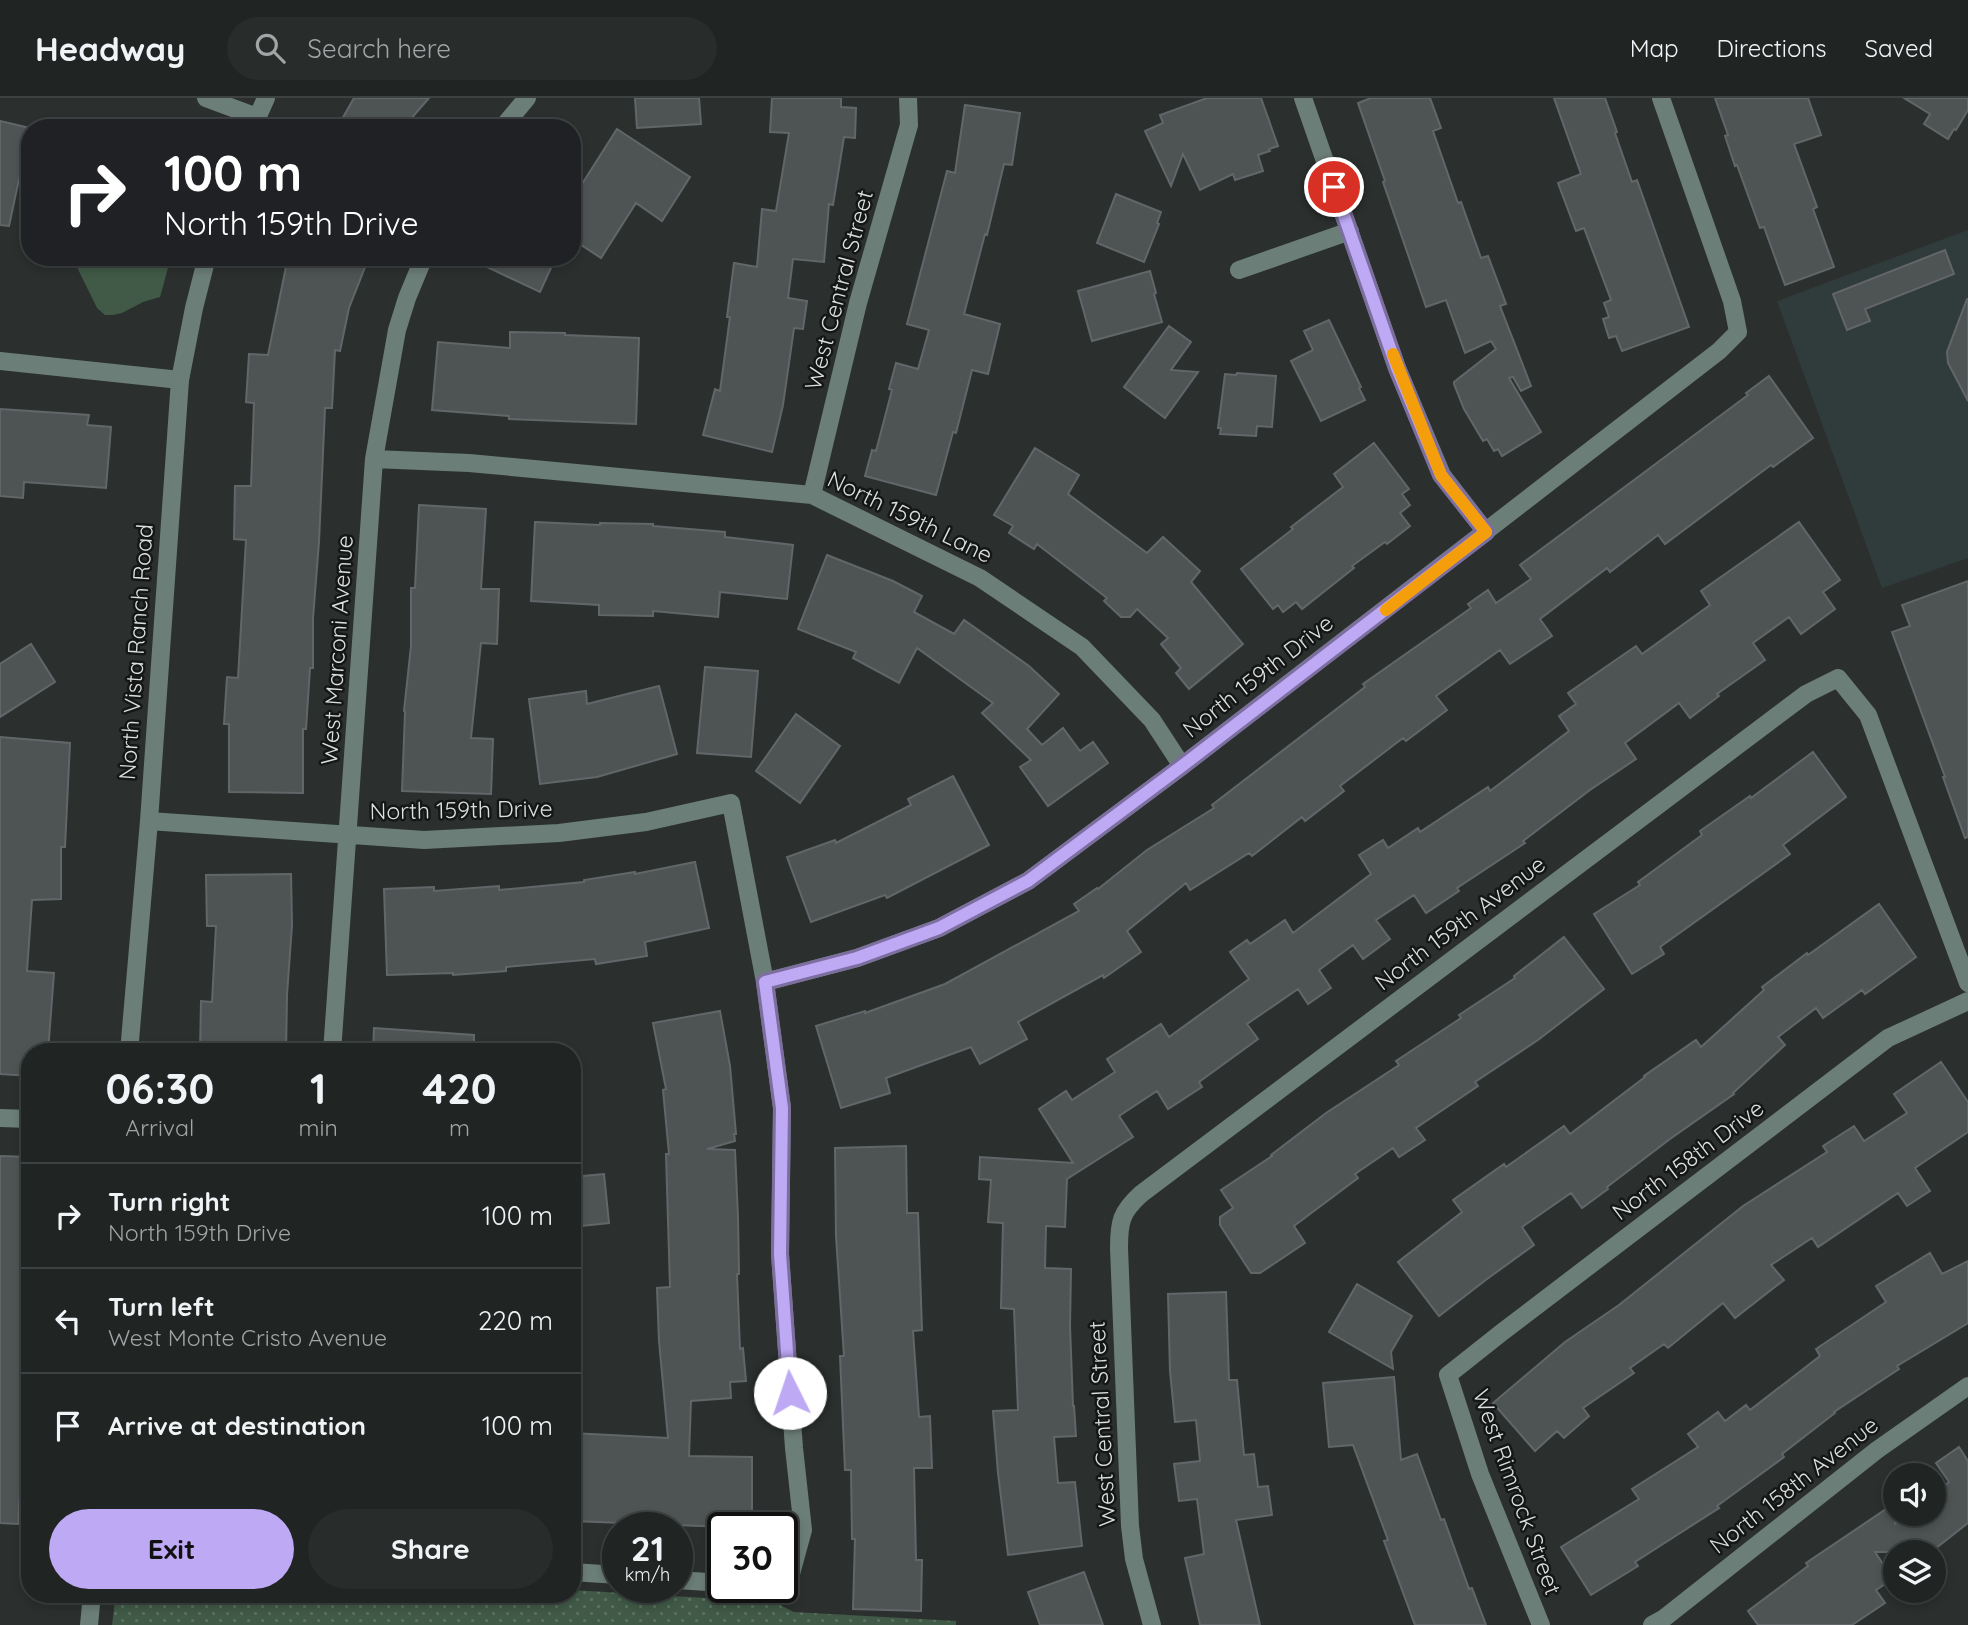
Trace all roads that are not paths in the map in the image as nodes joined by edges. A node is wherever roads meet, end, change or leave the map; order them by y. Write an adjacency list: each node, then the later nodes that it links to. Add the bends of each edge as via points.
1 (206, 98): 7 (street)
2 (266, 98): 8 (street)
3 (527, 98): 9 (street)
4 (908, 98): 17 (street, West Central Street, via 909,125 858,303)
5 (1303, 98): 10 (street)
6 (1661, 98): 18 (street, North 159th Drive, via 1732,301 1738,332)
7 (249, 119)
8 (256, 119)
9 (510, 119)
10 (1350, 231): 13 (street); 18 (street, via 1397,368 1441,475)
11 (205, 266): 15 (street, North Vista Ranch Road)
12 (420, 266): 16 (street, West Marconi Avenue, via 397,330)
13 (1240, 271)
14 (0, 361): 15 (street)
15 (180, 380): 20 (street, North Vista Ranch Road)
16 (374, 459): 17 (street, North 159th Lane, via 469,463); 21 (street, West Marconi Avenue)
17 (812, 495): 19 (street, North 159th Lane, via 980,578 1083,647 1152,720)
18 (1486, 532): 19 (street, North 159th Drive)
19 (1182, 766): 22 (street, North 159th Drive, via 1028,881 950,922 857,958)
20 (149, 821): 21 (street, North 159th Drive); 25 (street, North Vista Ranch Road)
21 (349, 836): 22 (street, North 159th Drive, via 424,840 559,834 646,822 731,803); 26 (street, West Marconi Avenue)
22 (765, 982): 32 (street, via 782,1108 780,1254 803,1530)
23 (1968, 983): 29 (street, North 159th Avenue, via 1868,715 1838,678 1806,694 1163,1177 1128,1205)
24 (1968, 1001): 30 (street, North 158th Drive, via 1888,1038)
25 (130, 1043)
26 (333, 1043)
27 (0, 1118): 28 (street)
28 (21, 1119)
29 (1120, 1219): 37 (street, West Central Street, via 1127,1496 1134,1559)
30 (1448, 1375): 38 (street, West Rimrock Street, via 1480,1474)
31 (1968, 1386): 39 (street, North 158th Avenue, via 1877,1450)
32 (798, 1543)
33 (581, 1573): 34 (street)
34 (602, 1575)
35 (91, 1603): 36 (street)
36 (89, 1625)
37 (1152, 1625)
38 (1541, 1625)
39 (1652, 1625)

